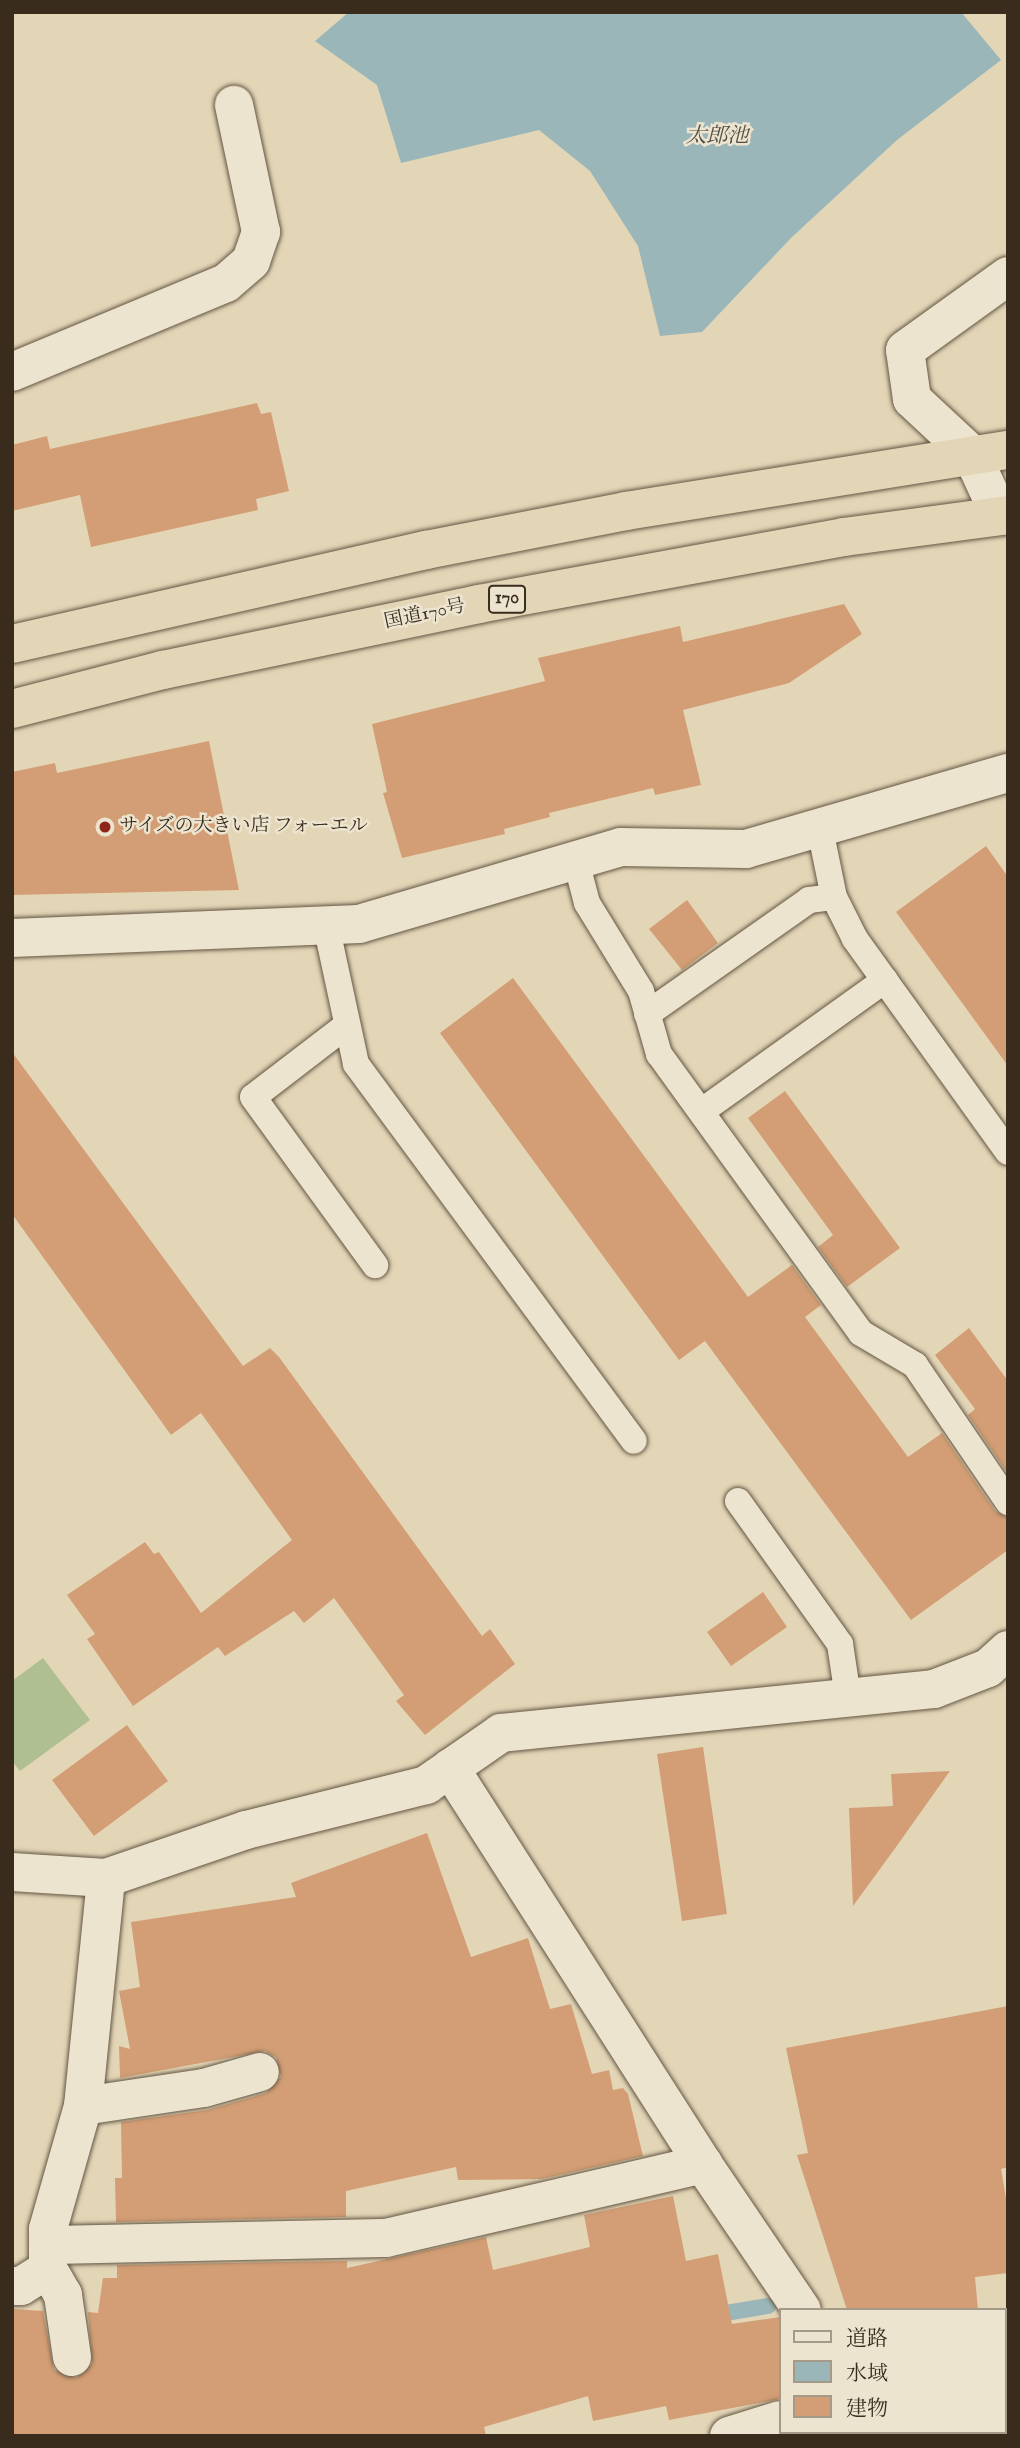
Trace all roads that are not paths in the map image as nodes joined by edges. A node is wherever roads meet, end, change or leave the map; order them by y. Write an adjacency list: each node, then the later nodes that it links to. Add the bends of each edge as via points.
1 (234, 105): 3 (street, via 261,232 251,261 226,283)
2 (1008, 276): 4 (street, via 905,350 912,399)
3 (12, 372)
4 (990, 452): 5 (street); 6 (highway, via 626,511 426,550)
5 (1005, 522): 7 (highway, 国道170号 / 170, via 844,537 479,604 163,670)
6 (12, 643)
7 (12, 709)
8 (1008, 773): 9 (street)
9 (820, 829): 10 (street, via 746,849 621,847); 11 (lane)
10 (576, 861): 12 (street, via 359,923); 15 (lane, via 587,903 641,991)
11 (834, 897): 14 (lane, via 855,940); 15 (lane, via 809,900)
12 (326, 925): 13 (street); 16 (lane)
13 (12, 938)
14 (885, 980): 17 (lane); 18 (lane)
15 (647, 1014): 17 (lane, via 659,1054)
16 (347, 1025): 19 (lane, via 253,1097); 20 (lane, via 356,1064)
17 (702, 1111): 22 (lane, via 862,1333 915,1365)
18 (1008, 1152)
19 (375, 1265)
20 (634, 1441)
21 (738, 1502): 24 (lane, via 840,1644)
22 (1008, 1502)
23 (1008, 1650): 24 (street, via 988,1668 934,1689)
24 (848, 1697): 25 (street, via 501,1733)
25 (450, 1768): 27 (street, via 426,1785 246,1830); 30 (street)
26 (12, 1872): 27 (street)
27 (106, 1878): 29 (street)
28 (260, 2073): 29 (street, via 204,2088)
29 (83, 2106): 31 (street, via 48,2229)
30 (703, 2164): 31 (street, via 386,2238); 33 (street)
31 (48, 2257): 32 (street, via 21,2286); 34 (street, via 63,2295)
32 (12, 2286)
33 (801, 2308)
34 (72, 2357)
35 (778, 2421): 36 (street)
36 (729, 2436)

